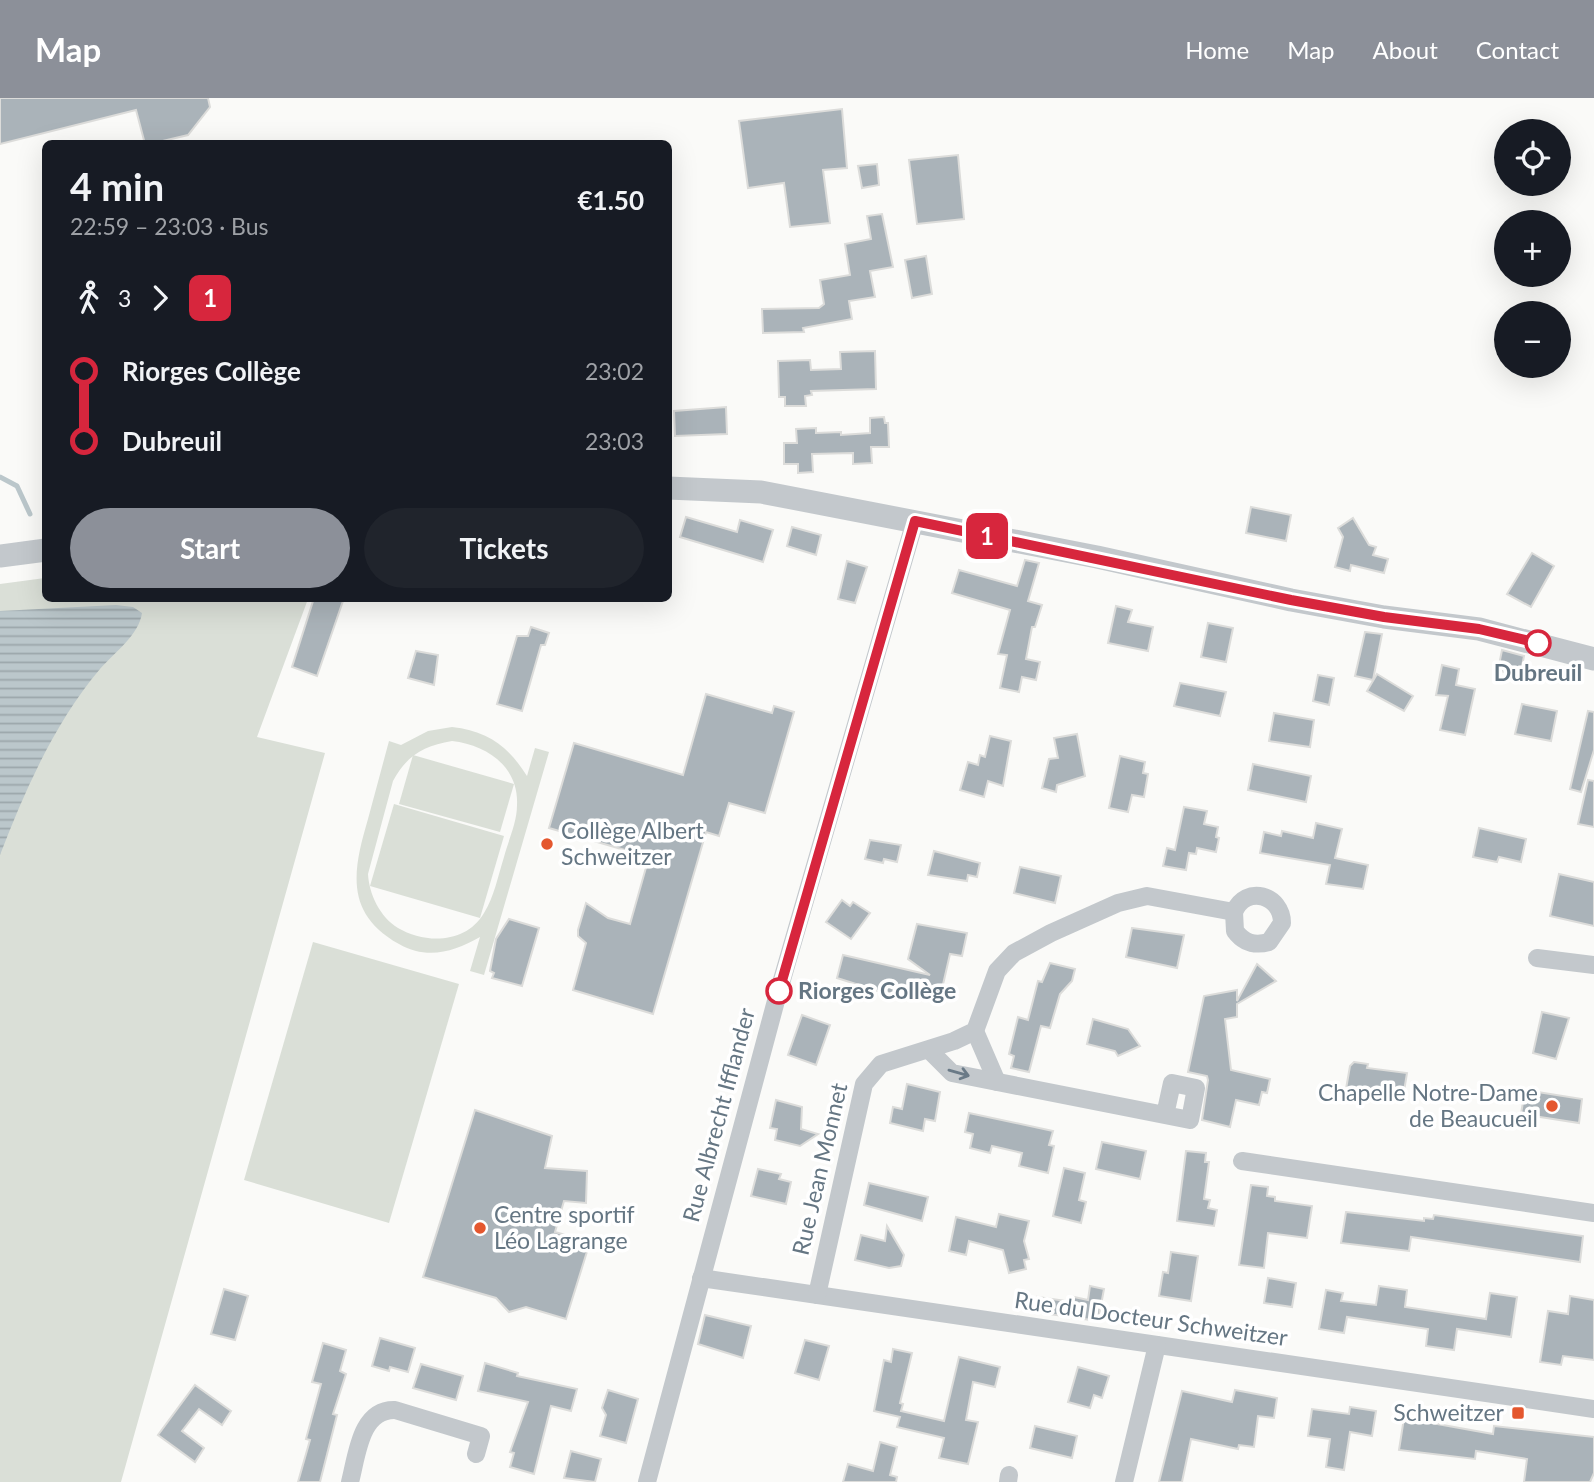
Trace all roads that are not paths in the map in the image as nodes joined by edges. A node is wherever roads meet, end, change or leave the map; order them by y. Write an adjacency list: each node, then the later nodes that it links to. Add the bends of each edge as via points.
1 (672, 488): 2 (street, via 761,492)
2 (915, 521): 7 (street, via 1291,600 1479,629); 17 (street, Rue Albrecht Ifflander, via 859,705)
3 (0, 550): 4 (street)
4 (42, 550)
5 (42, 550): 6 (street)
6 (0, 556)
7 (1594, 659)
8 (1234, 912): 11 (street, via 1147,896 1118,903 1051,933 1014,953 997,971)
9 (1537, 958): 10 (street)
10 (1594, 965)
11 (975, 1031): 12 (street, Rue Jean Monnet); 13 (street)
12 (929, 1050): 13 (street, one-way to 13, via 952,1073); 18 (street, Rue Jean Monnet, via 881,1063 864,1084)
13 (997, 1082): 14 (street)
14 (1165, 1115)
15 (1242, 1161): 16 (street)
16 (1594, 1213)
17 (701, 1278): 18 (street, Rue du Docteur Schweitzer); 23 (street, Rue Albrecht Ifflander)
18 (817, 1295): 19 (street, Rue du Docteur Schweitzer)
19 (1157, 1345): 20 (street, Rue du Docteur Schweitzer); 24 (street)
20 (1594, 1409)
21 (476, 1454): 22 (street, via 481,1436 384,1410 367,1425)
22 (350, 1482)
23 (647, 1482)
24 (1124, 1482)

